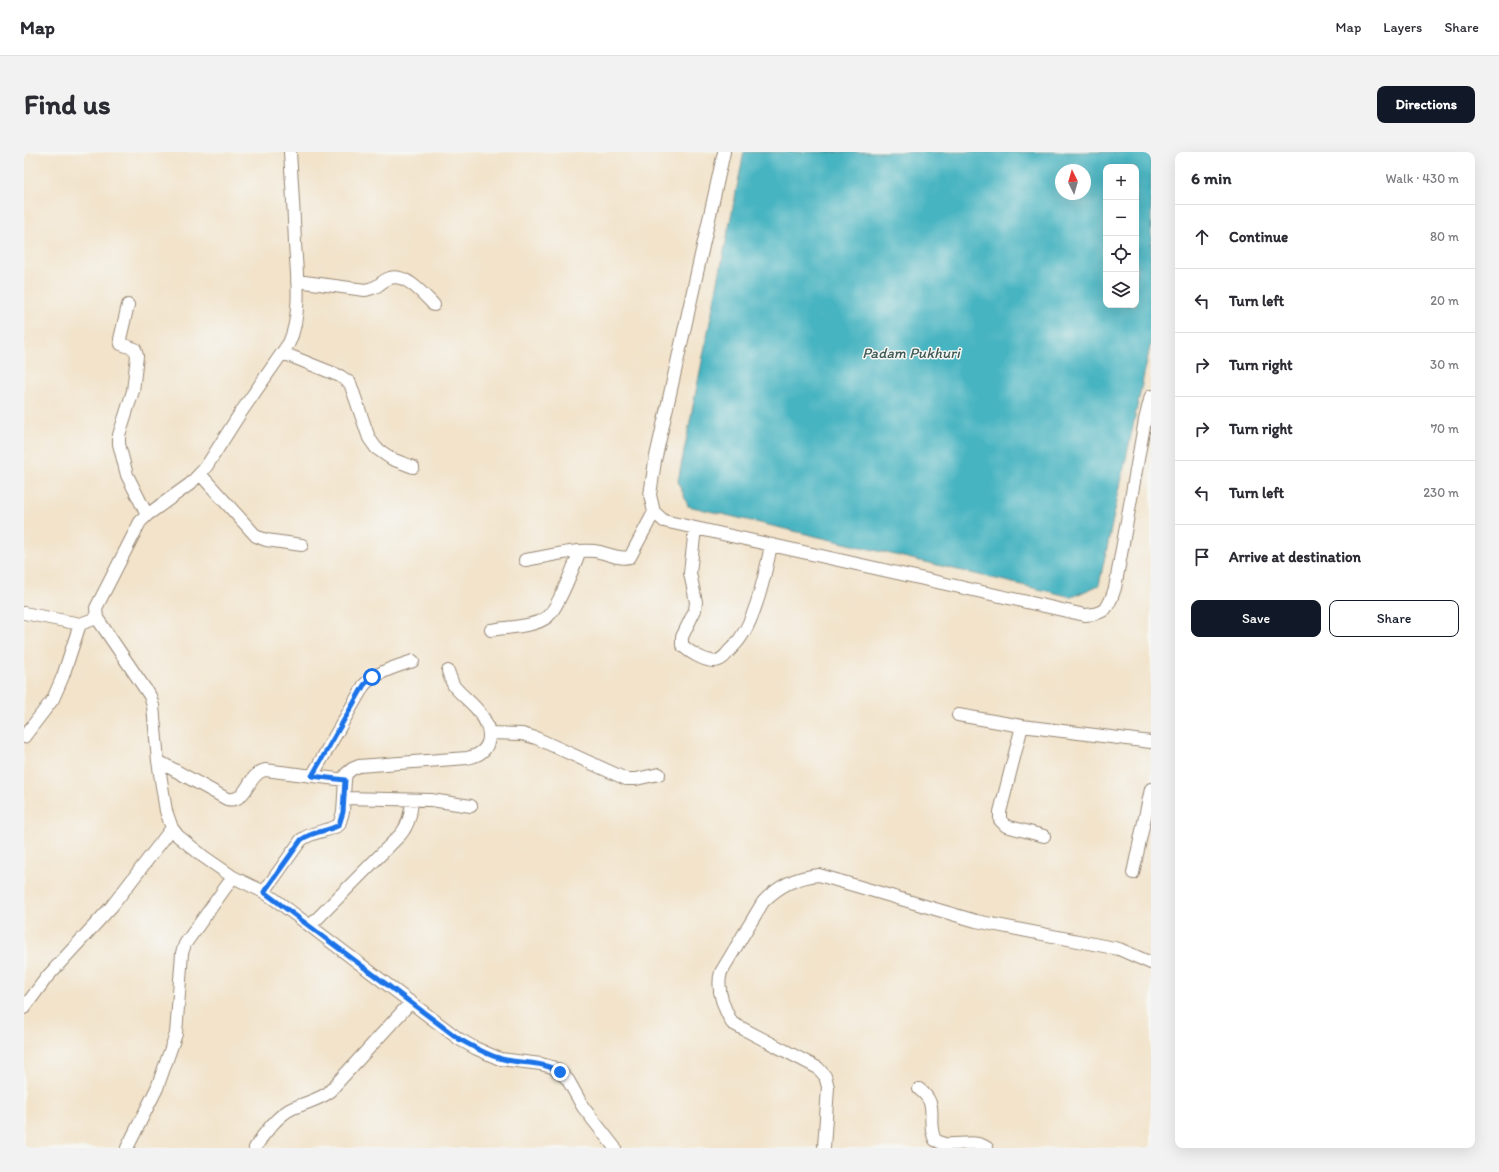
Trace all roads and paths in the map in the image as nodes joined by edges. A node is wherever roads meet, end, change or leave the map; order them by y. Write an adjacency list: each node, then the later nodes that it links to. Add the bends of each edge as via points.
1 (290, 152): 3 (street)
2 (724, 152): 10 (street, via 654,461 650,495)
3 (297, 281): 5 (street, via 365,290 376,287 392,277 411,283); 6 (street, via 296,325 290,343)
4 (128, 305): 11 (street, via 120,339 124,346 135,349 137,356 133,390 119,435 127,475)
5 (434, 305)
6 (283, 353): 8 (street, via 340,376 350,383 369,438 376,448 392,459); 9 (street)
7 (1151, 396): 14 (street, via 1115,588 1105,610 1096,614 1085,615)
8 (413, 467)
9 (200, 474): 11 (street); 13 (street, via 256,536 266,540)
10 (654, 512): 12 (street, via 664,521); 15 (street, via 630,557 623,559 594,551)
11 (147, 515): 18 (street, via 137,527 96,608)
12 (695, 528): 14 (street); 14 (street, via 690,573 696,602 695,610 682,637 682,645 686,650 706,659 715,661 723,658 741,637 756,602)
13 (302, 545)
14 (771, 545)
15 (580, 551): 16 (street); 20 (street, via 554,609 547,617 536,623)
16 (525, 560)
17 (24, 613): 19 (street)
18 (97, 618): 19 (street); 28 (street, via 150,696)
19 (80, 624): 26 (street, via 53,699)
20 (491, 630)
21 (412, 661): 30 (street, via 381,672 364,685)
22 (448, 671): 25 (street, via 455,686 480,713)
23 (958, 716): 24 (street)
24 (1022, 726): 27 (street); 37 (street, via 1000,820 1006,826)
25 (489, 733): 29 (street, via 522,734 536,738 626,779 636,780); 31 (street, via 487,748 476,756 359,766 346,774)
26 (24, 737)
27 (1151, 742)
28 (158, 761): 30 (street, via 232,800 242,795 259,771); 36 (street, via 166,811)
29 (659, 774)
30 (312, 776): 31 (street)
31 (345, 780): 33 (street)
32 (1151, 789): 38 (street)
33 (344, 798): 34 (street); 40 (street, via 339,825 333,829 306,835)
34 (412, 800): 35 (street); 41 (street, via 406,828)
35 (472, 806)
36 (172, 828): 39 (street, via 204,857); 44 (street, via 112,906 47,977)
37 (1044, 836)
38 (1133, 873)
39 (233, 877): 40 (street); 46 (street, via 185,944 182,953 176,1034 157,1088)
40 (264, 892): 41 (street)
41 (310, 926): 43 (street)
42 (1151, 963): 49 (street, via 1119,948 976,921 819,875 795,880 771,894 763,902 721,972 719,989 732,1023 818,1068 825,1076 828,1087)
43 (411, 1002): 47 (street, via 328,1093 283,1114); 48 (street, via 459,1039 475,1048 500,1059 542,1064 560,1072)
44 (24, 1008)
45 (919, 1089): 50 (street, via 931,1102 932,1132 935,1140 943,1144 971,1143)
46 (127, 1148)
47 (255, 1148)
48 (615, 1148)
49 (824, 1148)
50 (987, 1148)

